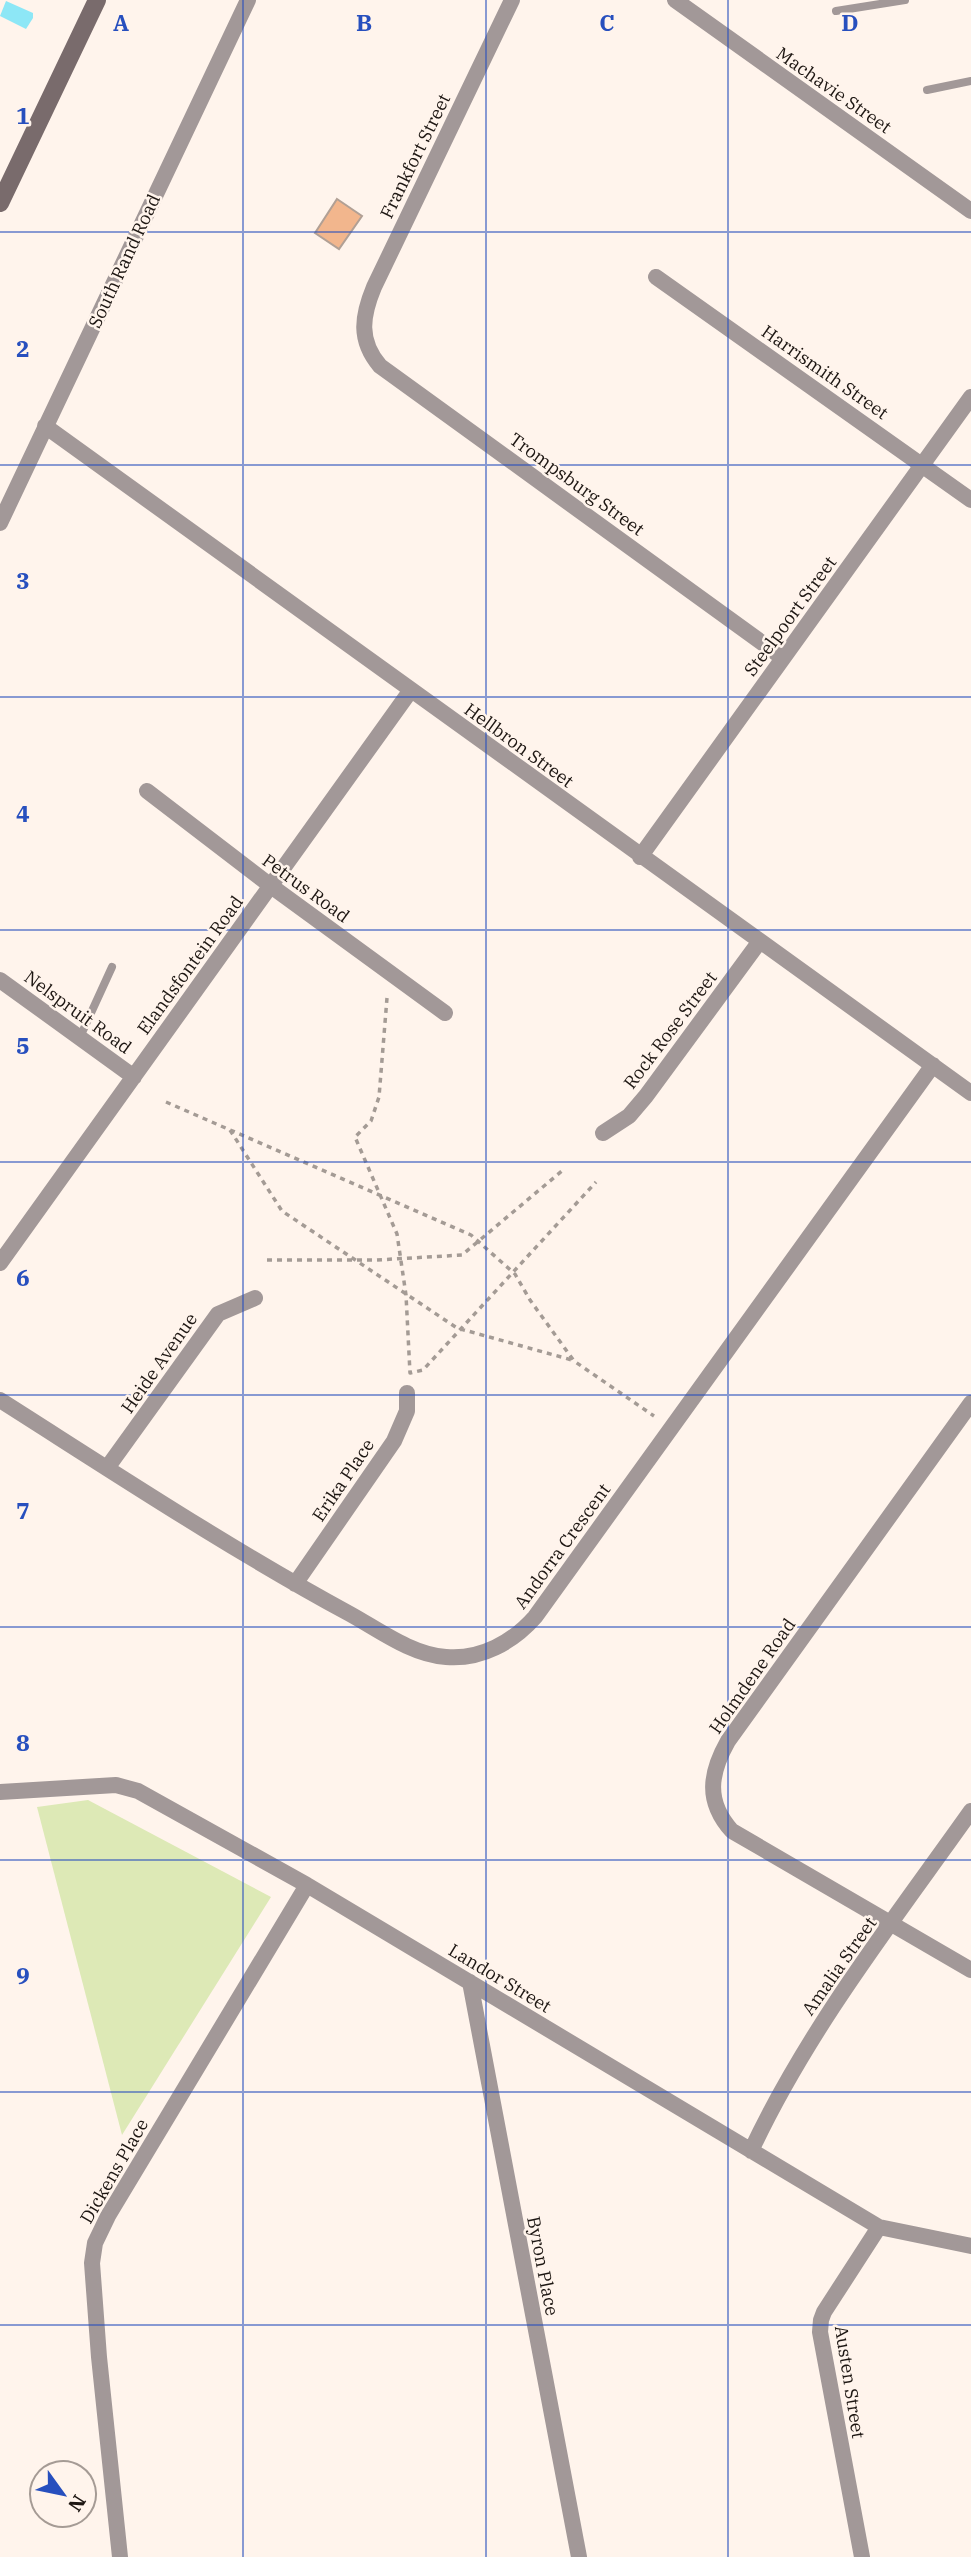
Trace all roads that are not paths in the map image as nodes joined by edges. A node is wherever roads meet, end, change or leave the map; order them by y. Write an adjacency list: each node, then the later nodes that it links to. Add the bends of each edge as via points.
1 (97, 0): 9 (main road)
2 (247, 0): 14 (street, South Rand Road)
3 (512, 0): 12 (street, Frankfort Street, via 374,287)
4 (675, 0): 10 (street, Machavie Street)
5 (905, 0): 6 (lane)
6 (836, 11)
7 (971, 81): 8 (lane)
8 (927, 90)
9 (0, 203)
10 (971, 211)
11 (656, 277): 15 (street, Harrismith Street)
12 (363, 332): 18 (street, Trompsburg Street, via 380,366)
13 (971, 397): 15 (street, Steelpoort Street)
14 (46, 426): 17 (street, South Rand Road); 19 (street, Hellbron Street)
15 (923, 464): 16 (street, Harrismith Street); 18 (street, Steelpoort Street)
16 (971, 500)
17 (0, 523)
18 (783, 658): 21 (street, Steelpoort Street)
19 (411, 690): 21 (street, Hellbron Street); 22 (street, Elandsfontein Road)
20 (146, 791): 22 (street, Petrus Road)
21 (640, 856): 23 (street, Hellbron Street)
22 (271, 886): 26 (street, Petrus Road); 29 (street, Elandsfontein Road)
23 (760, 941): 28 (street, Hellbron Street); 31 (street, Rock Rose Street, via 646,1096 629,1116)
24 (112, 967): 27 (lane)
25 (0, 979): 27 (street, Nelspruit Road)
26 (445, 1013)
27 (80, 1037): 29 (street, Nelspruit Road)
28 (933, 1065): 30 (street, Hellbron Street); 38 (street, Andorra Crescent, via 523,1631 495,1648 471,1655 430,1654)
29 (134, 1077): 32 (street, Elandsfontein Road)
30 (971, 1093)
31 (603, 1133)
32 (0, 1262)
33 (255, 1298): 37 (street, Heide Avenue, via 218,1314)
34 (407, 1392): 38 (street, Erika Place, via 407,1411 394,1441)
35 (0, 1400): 37 (street, Andorra Crescent)
36 (971, 1403): 42 (street, Holmdene Road, via 728,1741 713,1773 714,1799 732,1830)
37 (107, 1468): 38 (street, Andorra Crescent)
38 (295, 1584)
39 (0, 1792): 41 (street, Landor Street, via 123,1785)
40 (971, 1811): 42 (street, Amalia Street)
41 (307, 1885): 44 (street, Landor Street); 48 (street, Dickens Place, via 95,2243 92,2263 99,2357)
42 (892, 1923): 43 (street, Holmdene Road); 45 (street, Amalia Street, via 790,2073)
43 (971, 1970)
44 (470, 1982): 45 (street, Landor Street); 49 (street, Byron Place)
45 (751, 2151): 46 (street, Landor Street)
46 (879, 2227): 47 (street, Landor Street); 50 (street, Austen Street, via 831,2301 820,2332)
47 (971, 2246)
48 (120, 2557)
49 (579, 2557)
50 (862, 2557)

